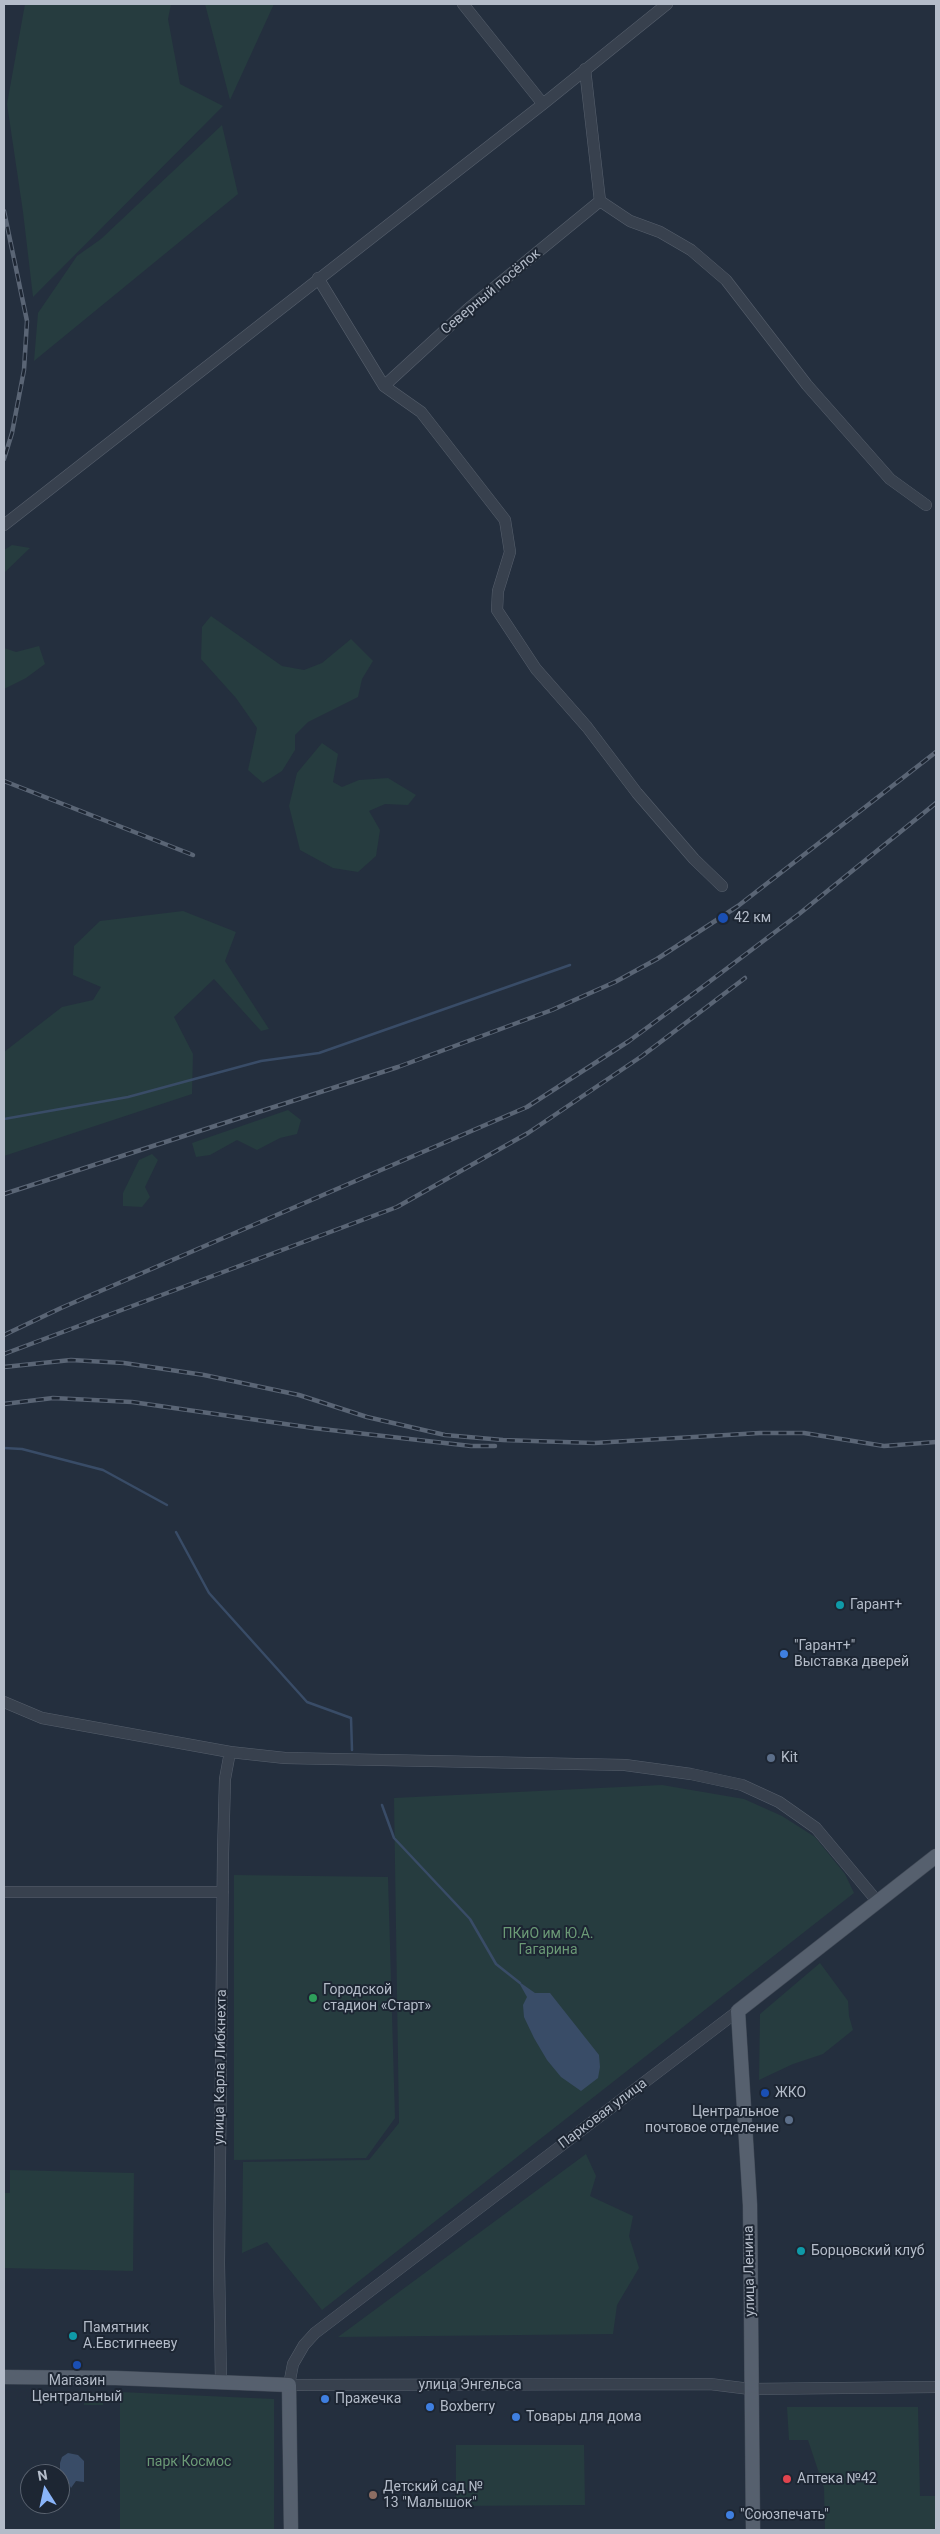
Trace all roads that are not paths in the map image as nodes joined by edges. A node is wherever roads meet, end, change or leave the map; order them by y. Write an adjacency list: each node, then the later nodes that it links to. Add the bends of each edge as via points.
1 (463, 4): 4 (street)
2 (667, 4): 3 (street)
3 (585, 69): 4 (street); 5 (street)
4 (543, 104): 6 (street)
5 (600, 201): 7 (street, Северный посёлок, via 468,309); 8 (street, via 630,222 660,232 691,250 726,280 807,385 890,479)
6 (318, 278): 7 (street); 9 (street)
7 (384, 386): 10 (street, via 421,412 505,520 510,552 498,591 497,610 536,669 694,860)
8 (926, 505)
9 (4, 525)
10 (722, 886)
11 (4, 1702): 12 (street, via 42,1718)
12 (230, 1752): 15 (street, улица Карла Либкнехта, via 225,1780); 16 (street, via 285,1758 625,1765 742,1785 779,1802 816,1828)
13 (936, 1856): 16 (main road, Парковая улица)
14 (4, 1892): 15 (street)
15 (223, 1892): 19 (street, улица Карла Либкнехта, via 219,2263)
16 (877, 1901): 17 (main road, Парковая улица)
17 (738, 2011): 20 (street, Парковая улица, via 315,2333 293,2364); 22 (main road, улица Ленина, via 749,2199)
18 (4, 2377): 19 (main road, улица Энгельса)
19 (222, 2382): 20 (main road, улица Энгельса)
20 (290, 2385): 22 (street, улица Энгельса, via 710,2384); 23 (main road)
21 (936, 2387): 22 (street, улица Энгельса)
22 (750, 2388): 24 (main road, улица Ленина)
23 (291, 2530)
24 (753, 2530)

